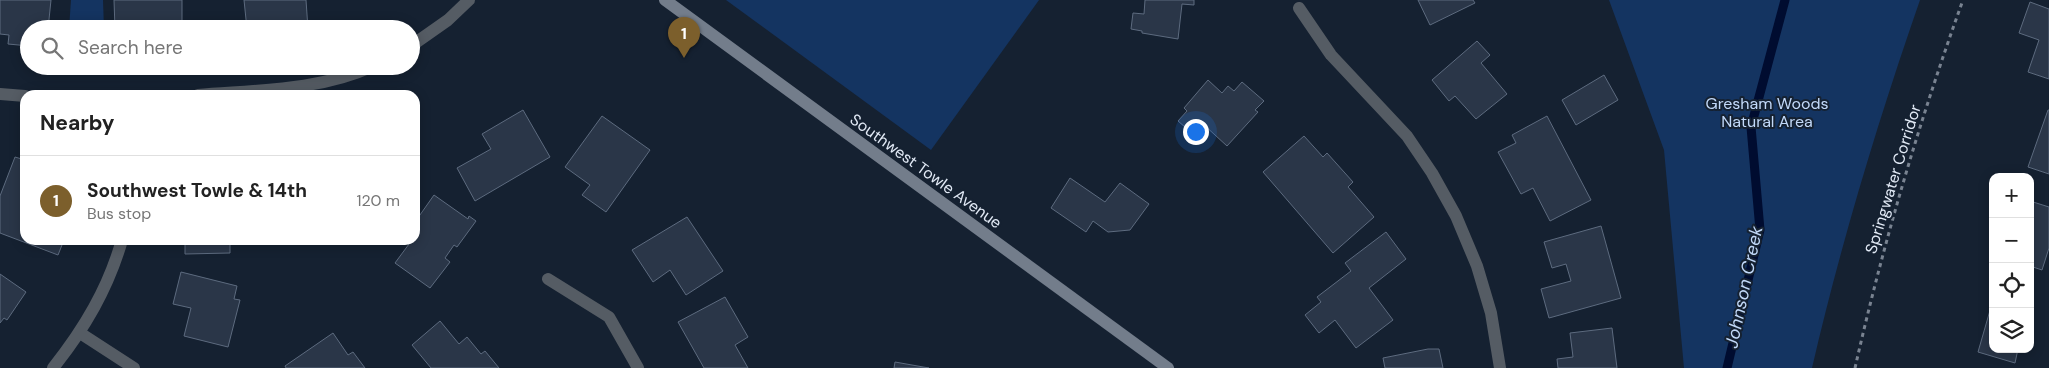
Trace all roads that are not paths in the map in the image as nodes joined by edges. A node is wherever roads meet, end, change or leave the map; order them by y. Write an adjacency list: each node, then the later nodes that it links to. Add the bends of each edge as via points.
1 (469, 0): 4 (street)
2 (665, 0): 15 (main road, Southwest Towle Avenue)
3 (1298, 8): 16 (street, via 1331,55 1407,136 1456,216 1477,266 1491,314)
4 (420, 40)
5 (354, 75): 6 (street, via 314,84)
6 (251, 90)
7 (0, 94): 8 (street)
8 (20, 96)
9 (120, 245): 11 (street, via 102,291)
10 (548, 279): 14 (street, via 609,317)
11 (80, 333): 12 (street); 13 (street)
12 (53, 368)
13 (134, 368)
14 (638, 368)
15 (1168, 368)
16 (1500, 368)

